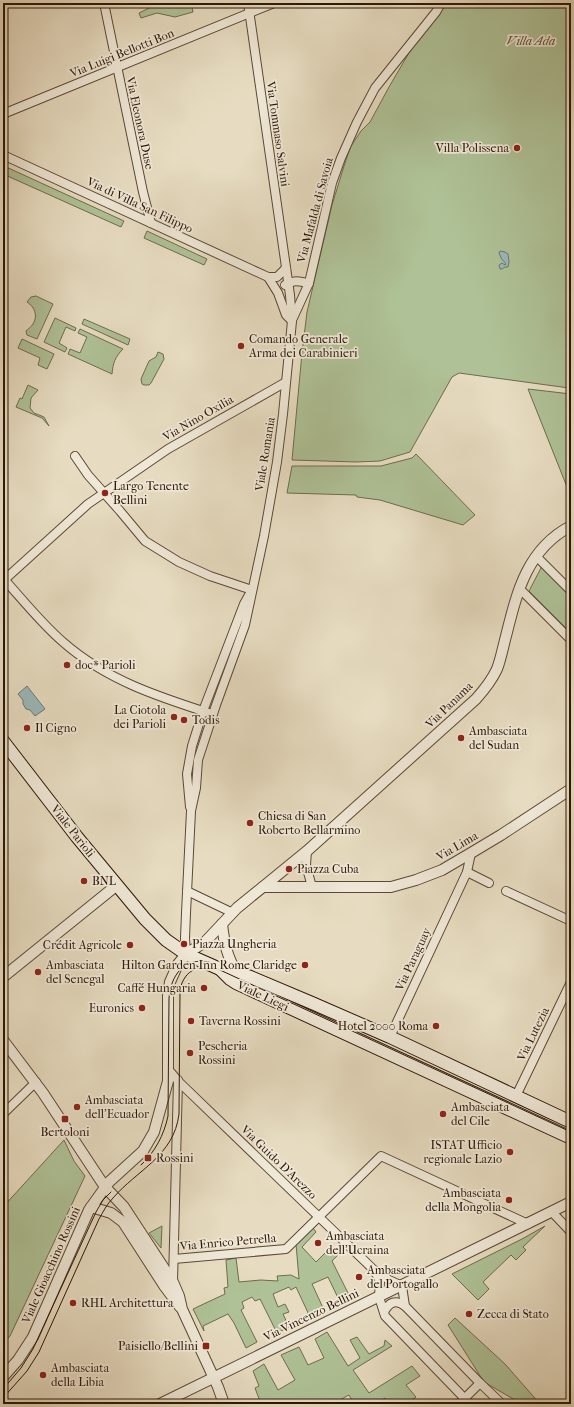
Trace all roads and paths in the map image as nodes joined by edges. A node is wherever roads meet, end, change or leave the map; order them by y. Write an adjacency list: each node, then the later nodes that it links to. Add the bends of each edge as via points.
1 (104, 3): 6 (street, Via Eleonora Duse)
2 (248, 3): 5 (street, Via Tommaso Salvini)
3 (274, 3): 5 (street, Via Luigi Bellotti Bon)
4 (441, 3): 13 (street, Via Mafalda di Savoia, via 375,88 357,122 332,183)
5 (249, 14): 6 (street, Via Luigi Bellotti Bon); 10 (street, Via Tommaso Salvini)
6 (117, 68): 7 (street, Via Luigi Bellotti Bon); 9 (street, Via Eleonora Duse)
7 (3, 114)
8 (3, 155): 9 (street, Via di Villa San Filippo)
9 (150, 223): 11 (street, Via di Villa San Filippo)
10 (286, 268): 11 (street, via 277,277); 12 (street, Via Tommaso Salvini)
11 (268, 276): 14 (street)
12 (288, 282): 13 (street); 14 (street); 15 (street, Via Tommaso Salvini)
13 (309, 283): 15 (street, Via Mafalda di Savoia)
14 (278, 293): 15 (street, via 286,315)
15 (292, 321): 16 (street, Viale Romania)
16 (286, 382): 18 (street, Via Nino Oxilia, via 168,449); 23 (street, Viale Romania, via 277,462)
17 (75, 456): 18 (street)
18 (104, 493): 21 (street); 23 (street, via 145,541 179,562)
19 (571, 526): 20 (street, Via Panama, via 556,535)
20 (536, 556): 22 (street, Via Panama); 24 (street)
21 (3, 579): 26 (street, via 59,638 97,667 165,700)
22 (519, 588): 25 (street); 31 (street, Via Panama, via 498,667 481,694)
23 (252, 590): 26 (street, Viale Romania, via 244,604); 27 (street, Viale Romania, via 245,625)
24 (571, 591)
25 (571, 640)
26 (203, 711): 27 (street); 30 (street, Viale Romania, via 188,764)
27 (212, 714): 30 (street, Viale Romania, via 199,755)
28 (4, 745): 35 (main road, Viale Parioli)
29 (571, 789): 32 (street, Via Lima)
30 (191, 811): 38 (street, Viale Romania)
31 (307, 851): 36 (street); 37 (street, via 305,862)
32 (471, 853): 33 (street, Via Paraguay); 37 (street, Via Lima, via 437,872 399,886)
33 (467, 872): 34 (street); 47 (street, Via Paraguay)
34 (489, 883)
35 (117, 885): 42 (main road, Viale Parioli, via 145,919 166,940); 45 (street)
36 (263, 886): 37 (street); 40 (street)
37 (312, 887)
38 (187, 891): 40 (street); 42 (street)
39 (506, 891): 41 (street)
40 (228, 918): 42 (street, via 205,942); 44 (street, via 227,952)
41 (571, 921)
42 (186, 954): 43 (main road); 49 (street, Viale Gioacchino Rossini, via 174,970 169,986)
43 (220, 969): 44 (main road, Viale Liegi); 55 (main road, Viale Liegi, via 236,983)
44 (237, 973): 47 (main road, Viale Liegi, via 252,977)
45 (3, 977)
46 (571, 982): 52 (street, Via Lutezia)
47 (390, 1037): 52 (main road, Viale Liegi)
48 (3, 1040): 51 (street)
49 (168, 1069): 50 (street, Via Guido D'Arezzo); 56 (street, Viale Gioacchino Rossini, via 168,1081 151,1139 139,1156)
50 (178, 1080): 60 (street, Via Guido D'Arezzo); 63 (street)
51 (36, 1082): 53 (street); 56 (street)
52 (516, 1096): 54 (main road, Viale Liegi)
53 (3, 1114)
54 (571, 1122)
55 (571, 1138)
56 (106, 1187): 58 (street, Viale Gioacchino Rossini); 65 (street, via 124,1207)
57 (571, 1202): 59 (street, Via Vincenzo Bellini)
58 (91, 1207): 69 (street, via 111,1213 123,1222 170,1295); 71 (street, Viale Gioacchino Rossini, via 33,1337)
59 (552, 1212): 61 (street, Via Vincenzo Bellini); 62 (street)
60 (318, 1217): 61 (street, Via Enrico Petrella, via 381,1156); 63 (street, Via Enrico Petrella, via 286,1249); 64 (street, Via Guido D'Arezzo)
61 (528, 1224): 66 (street, Via Vincenzo Bellini)
62 (571, 1232)
63 (174, 1259): 65 (street)
64 (375, 1271): 66 (street, Via Guido D'Arezzo); 67 (street, via 380,1281)
65 (173, 1282): 69 (street)
66 (402, 1286): 67 (street, Via Vincenzo Bellini); 68 (street)
67 (379, 1297): 70 (street); 72 (street, Via Vincenzo Bellini)
68 (405, 1306): 70 (street, via 394,1302 389,1304); 73 (street)
69 (182, 1309): 72 (street)
70 (384, 1312): 74 (street, via 391,1323)
71 (3, 1377)
72 (214, 1377): 75 (street, Via Vincenzo Bellini); 76 (street)
73 (480, 1383): 74 (street); 77 (street)
74 (464, 1402)
75 (160, 1404)
76 (224, 1404)
77 (502, 1404)

